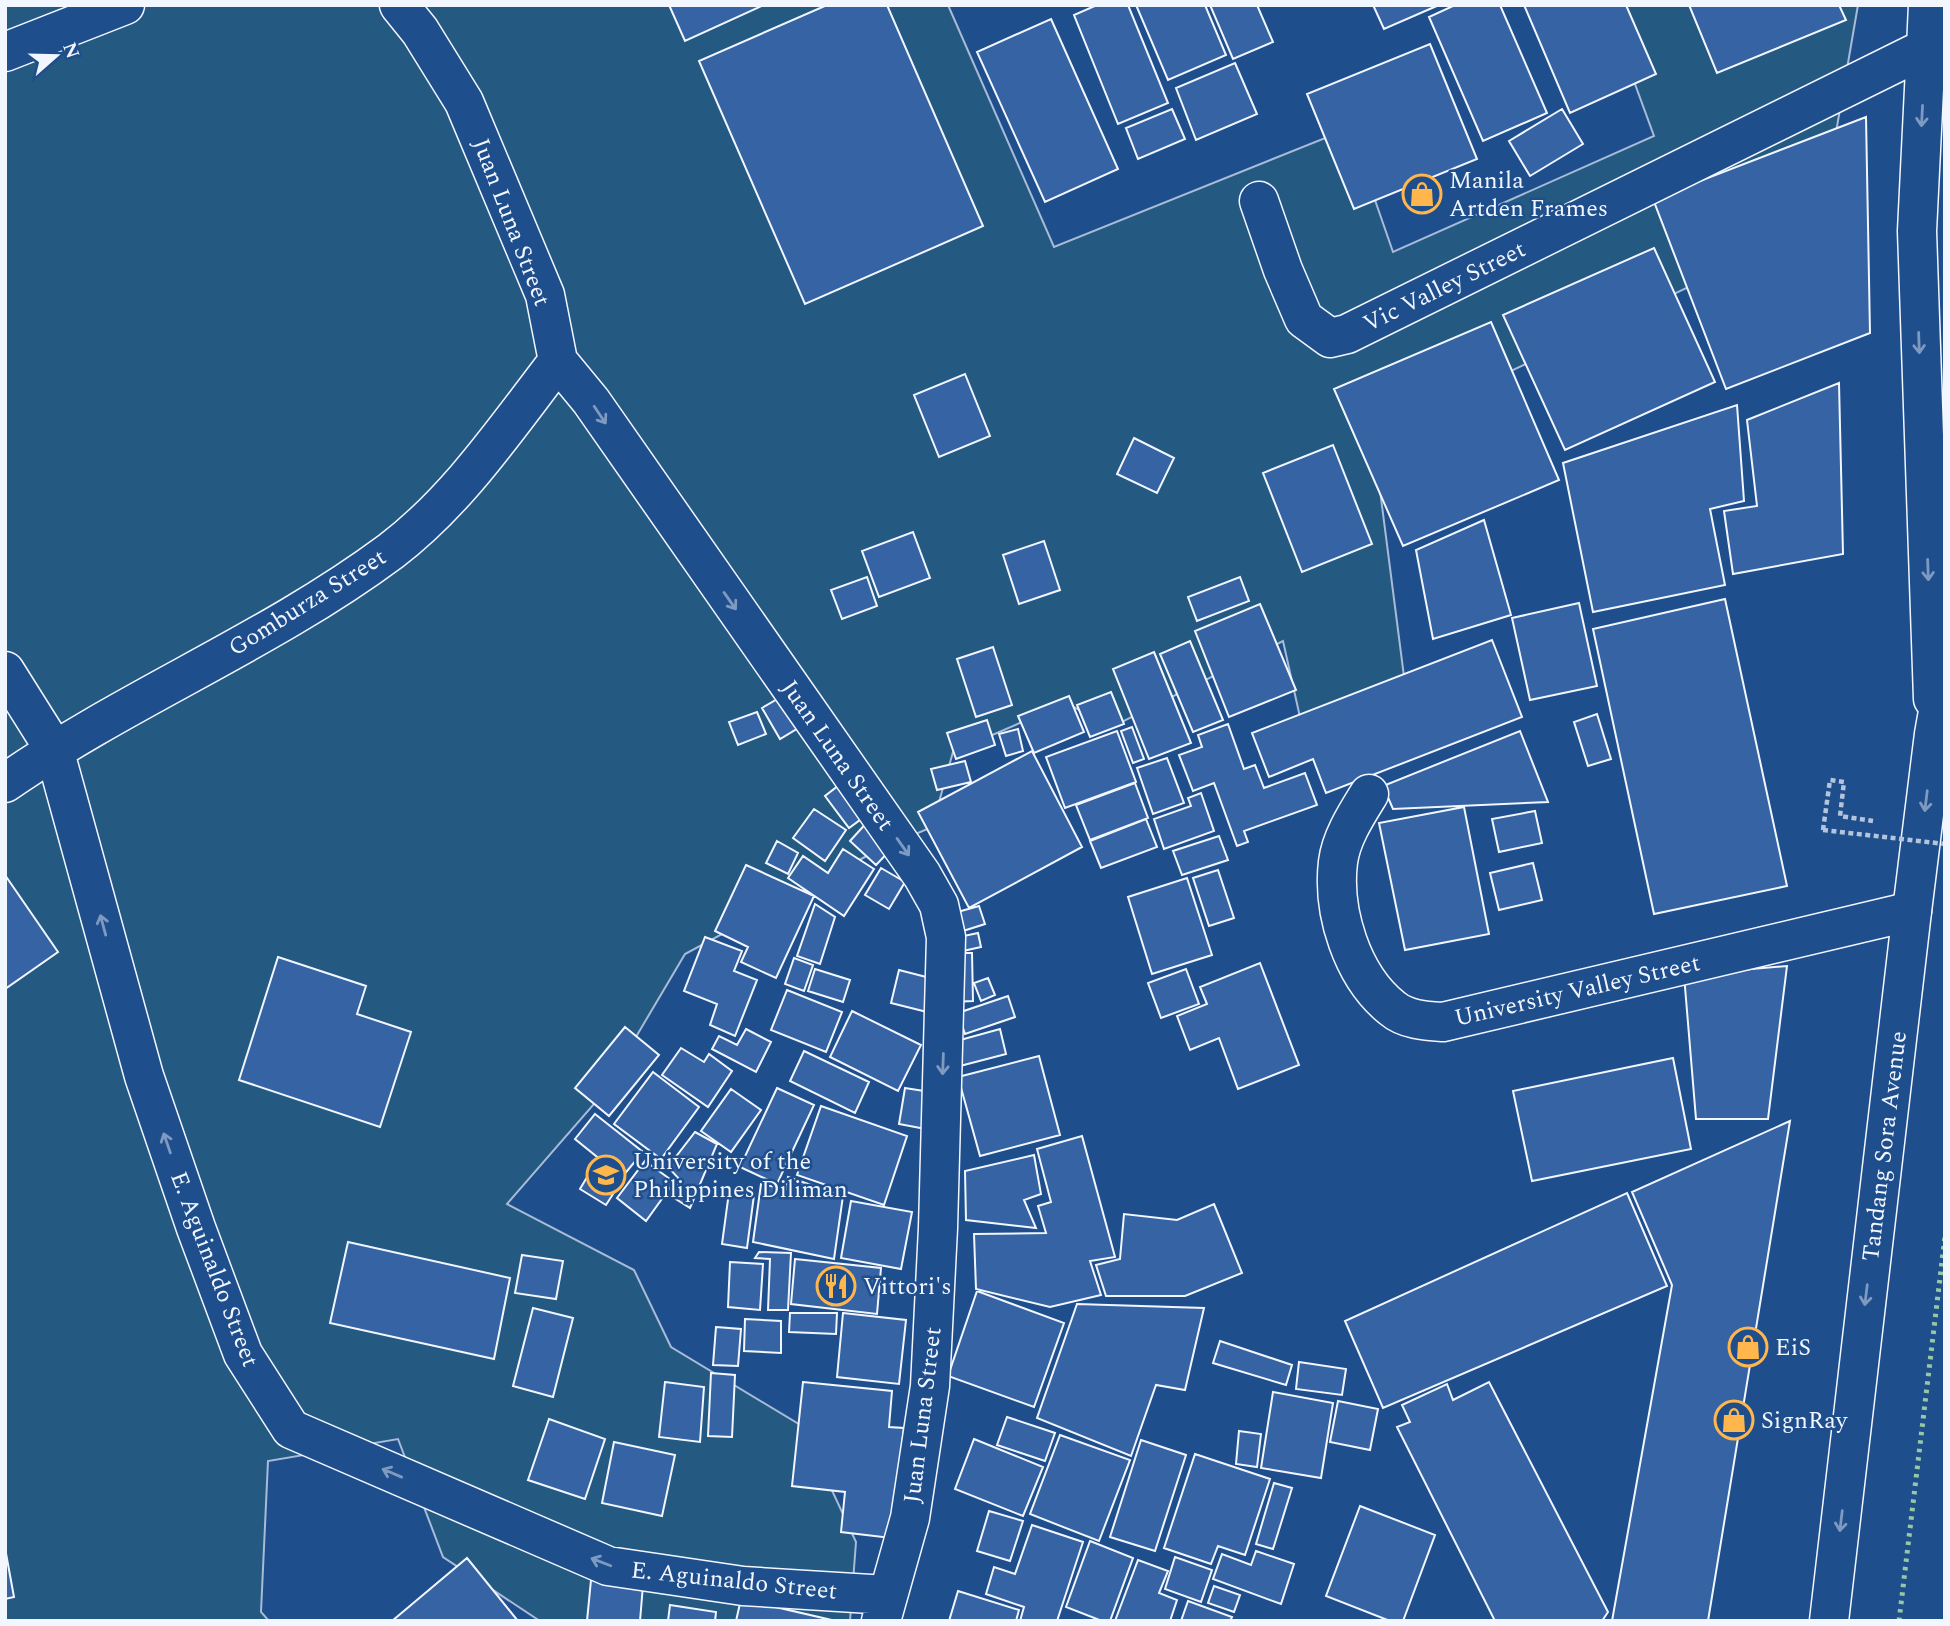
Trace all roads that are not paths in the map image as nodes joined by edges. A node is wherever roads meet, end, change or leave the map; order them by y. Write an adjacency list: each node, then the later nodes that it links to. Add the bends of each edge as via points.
1 (125, 5): 5 (street)
2 (399, 5): 7 (street, Juan Luna Street, via 464,102 545,295)
3 (1927, 5): 4 (street)
4 (1926, 47): 6 (street, Vic Valley Street, via 1347,334 1330,338 1304,319); 10 (street, one-way to 10, via 1917,231)
5 (5, 52)
6 (1259, 201)
7 (558, 361): 11 (street, Gomburza Street, via 466,482 392,549 300,613); 15 (street, Juan Luna Street, one-way to 15, via 591,401 922,874 939,905 946,937 929,1386 910,1518)
8 (5, 671): 11 (street, E. Aguinaldo Street)
9 (1945, 672): 10 (street, Tandang Sora Avenue)
10 (1934, 734): 14 (street, Tandang Sora Avenue, one-way to 14)
11 (54, 749): 12 (street, Gomburza Street); 15 (street, E. Aguinaldo Street, one-way to 11, via 608,1566 291,1429 243,1354 196,1228 144,1076)
12 (5, 783)
13 (1369, 794): 14 (street, University Valley Street, via 1352,821 1338,860 1336,896 1356,959 1372,987 1394,1010 1419,1020 1443,1022)
14 (1912, 911): 16 (street, Tandang Sora Avenue, one-way to 16)
15 (884, 1608)
16 (1829, 1621)

